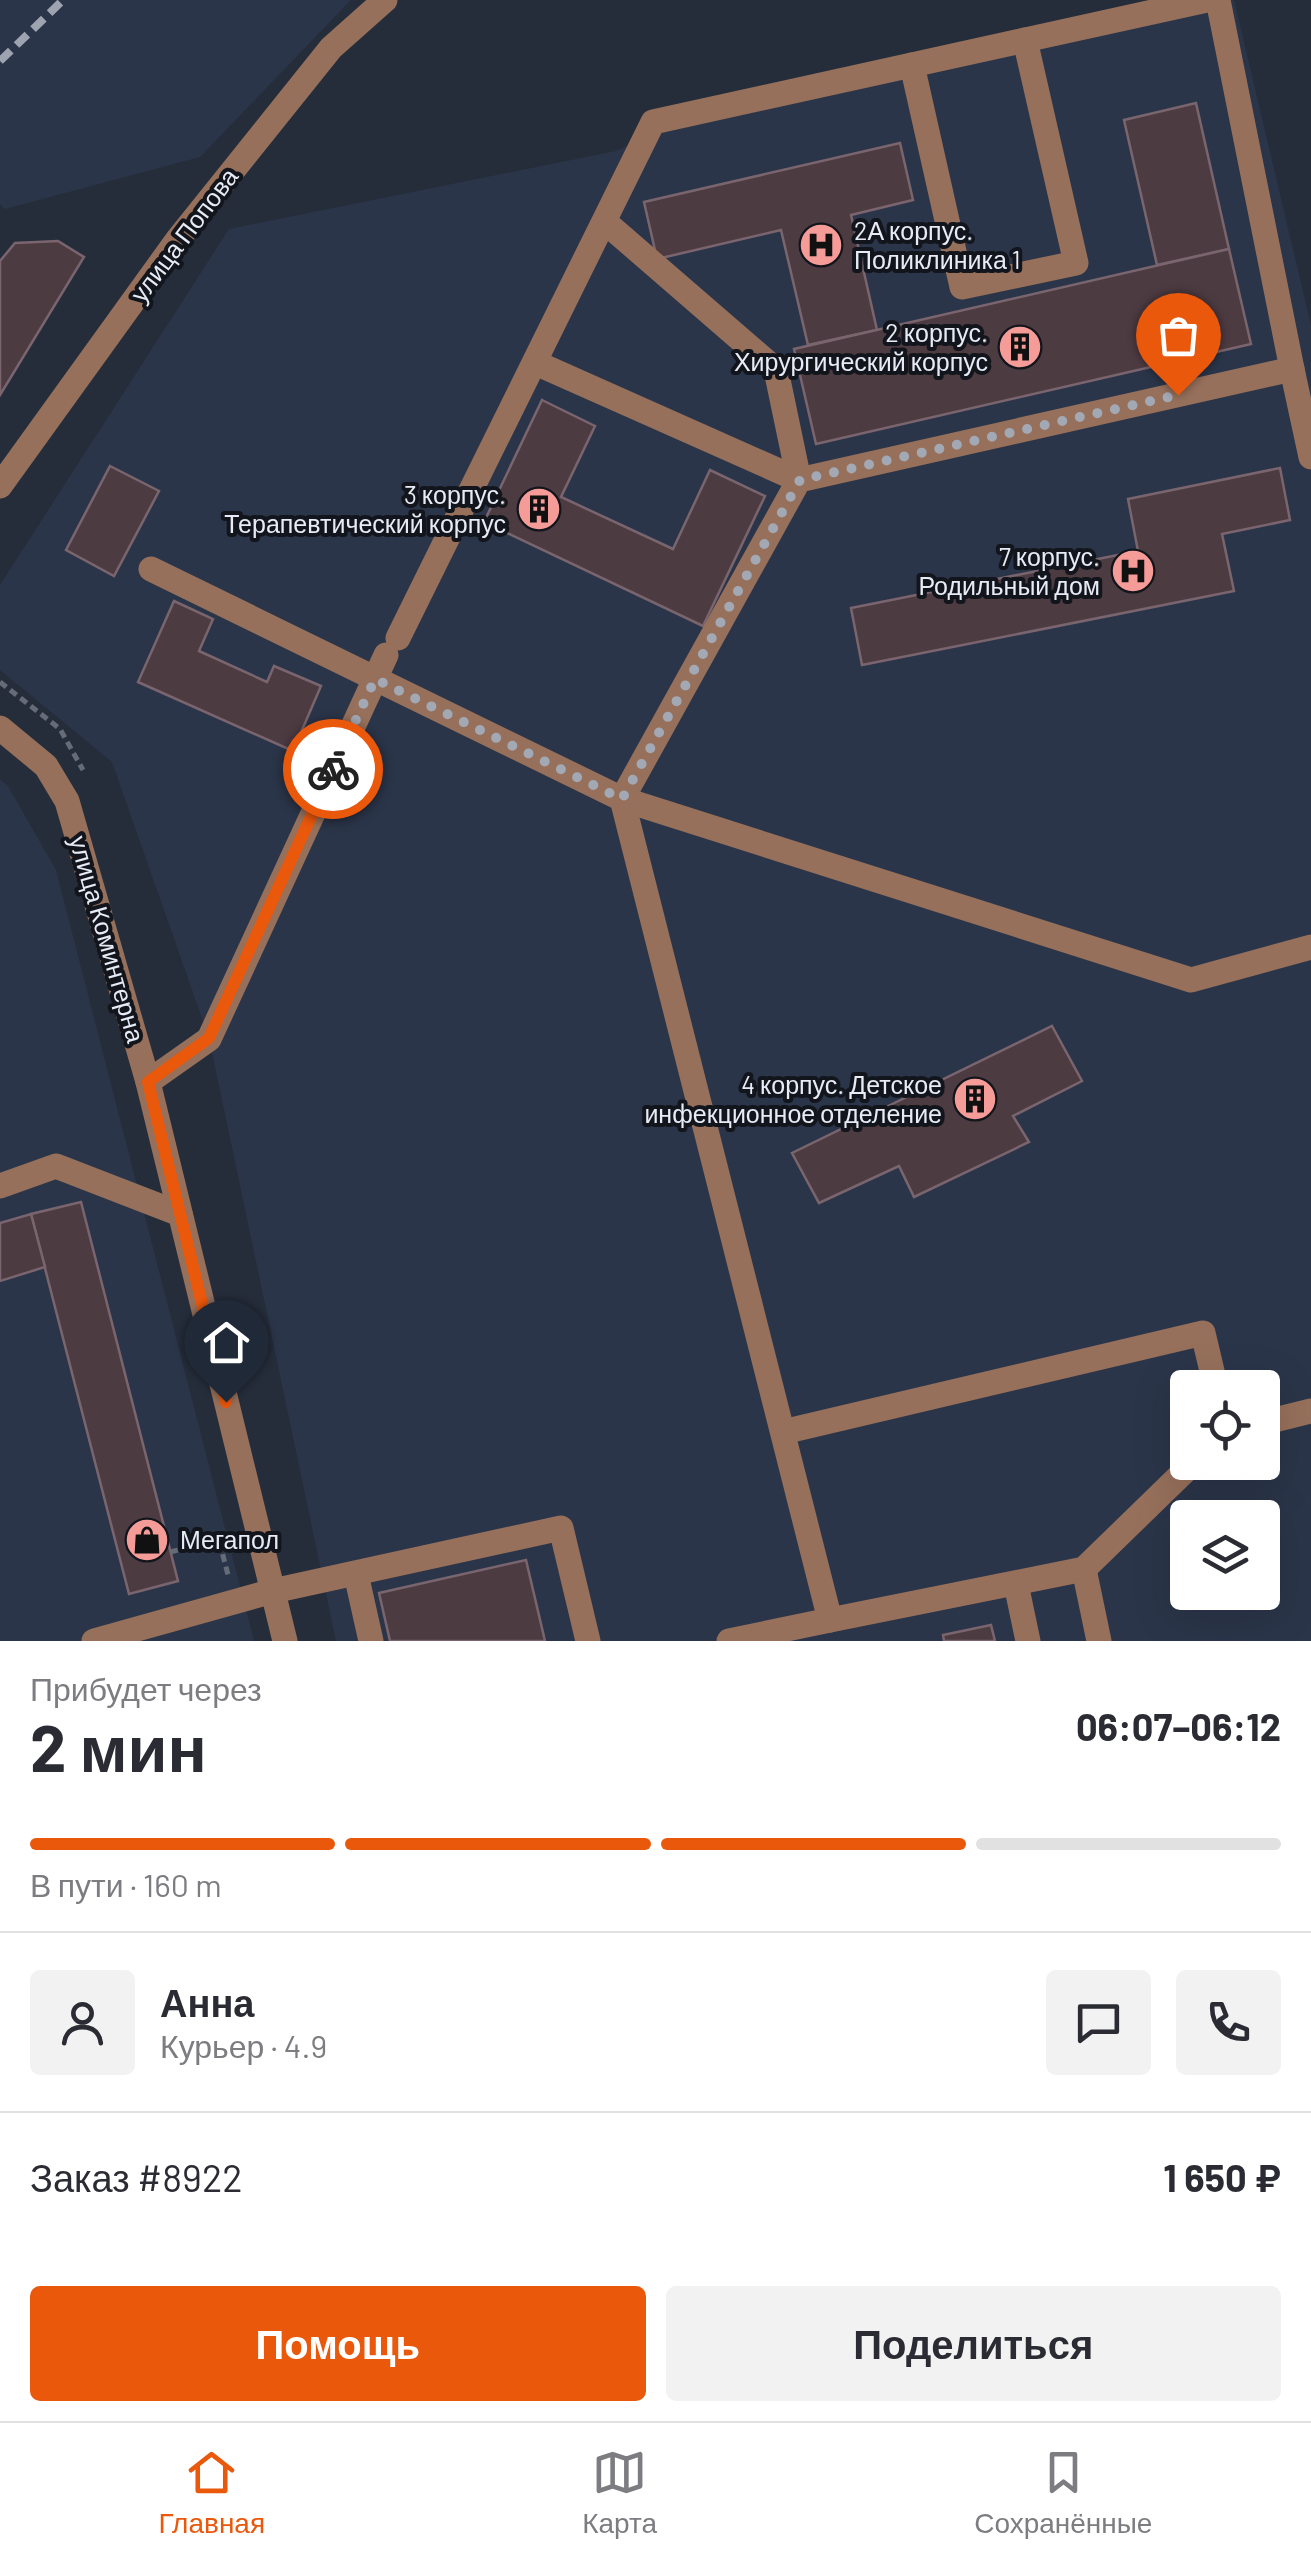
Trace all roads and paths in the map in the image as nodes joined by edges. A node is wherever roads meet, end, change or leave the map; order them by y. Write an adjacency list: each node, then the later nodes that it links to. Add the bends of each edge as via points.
1 (385, 0): 13 (street, улица Попова, via 331,48 178,239)
2 (1207, 0): 6 (street)
3 (1218, 0): 10 (street)
4 (1230, 0): 5 (street)
5 (1239, 0)
6 (1025, 40): 7 (street); 7 (street, via 1076,263 962,287)
7 (912, 65): 8 (street, via 653,122)
8 (605, 222): 9 (street); 12 (street, via 776,370)
9 (536, 364): 12 (street); 15 (street)
10 (1292, 369): 11 (street); 12 (street)
11 (1311, 457)
12 (800, 480): 17 (street)
13 (0, 486)
14 (151, 569): 15 (street)
15 (375, 679): 17 (street); 19 (street, via 209,1038)
16 (0, 728): 19 (street, улица Коминтерна, via 46,766 67,801)
17 (622, 799): 18 (street, via 1191,980); 25 (street)
18 (1311, 948)
19 (163, 1076): 21 (street, улица Коминтерна)
20 (0, 1186): 21 (street, via 56,1166)
21 (185, 1208): 30 (street, улица Коминтерна)
22 (1212, 1370): 25 (street, via 1203,1333)
23 (1311, 1412): 24 (street)
24 (1280, 1419)
25 (783, 1432): 31 (street)
26 (1176, 1480): 27 (street)
27 (1084, 1570): 29 (street); 38 (street)
28 (356, 1574): 30 (street); 34 (street); 35 (street, via 561,1528)
29 (1016, 1584): 31 (street); 37 (street)
30 (273, 1592): 32 (street); 33 (street, улица Коминтерна)
31 (830, 1620): 36 (street)
32 (94, 1641)
33 (285, 1641)
34 (371, 1641)
35 (588, 1641)
36 (730, 1641)
37 (1028, 1641)
38 (1099, 1641)

